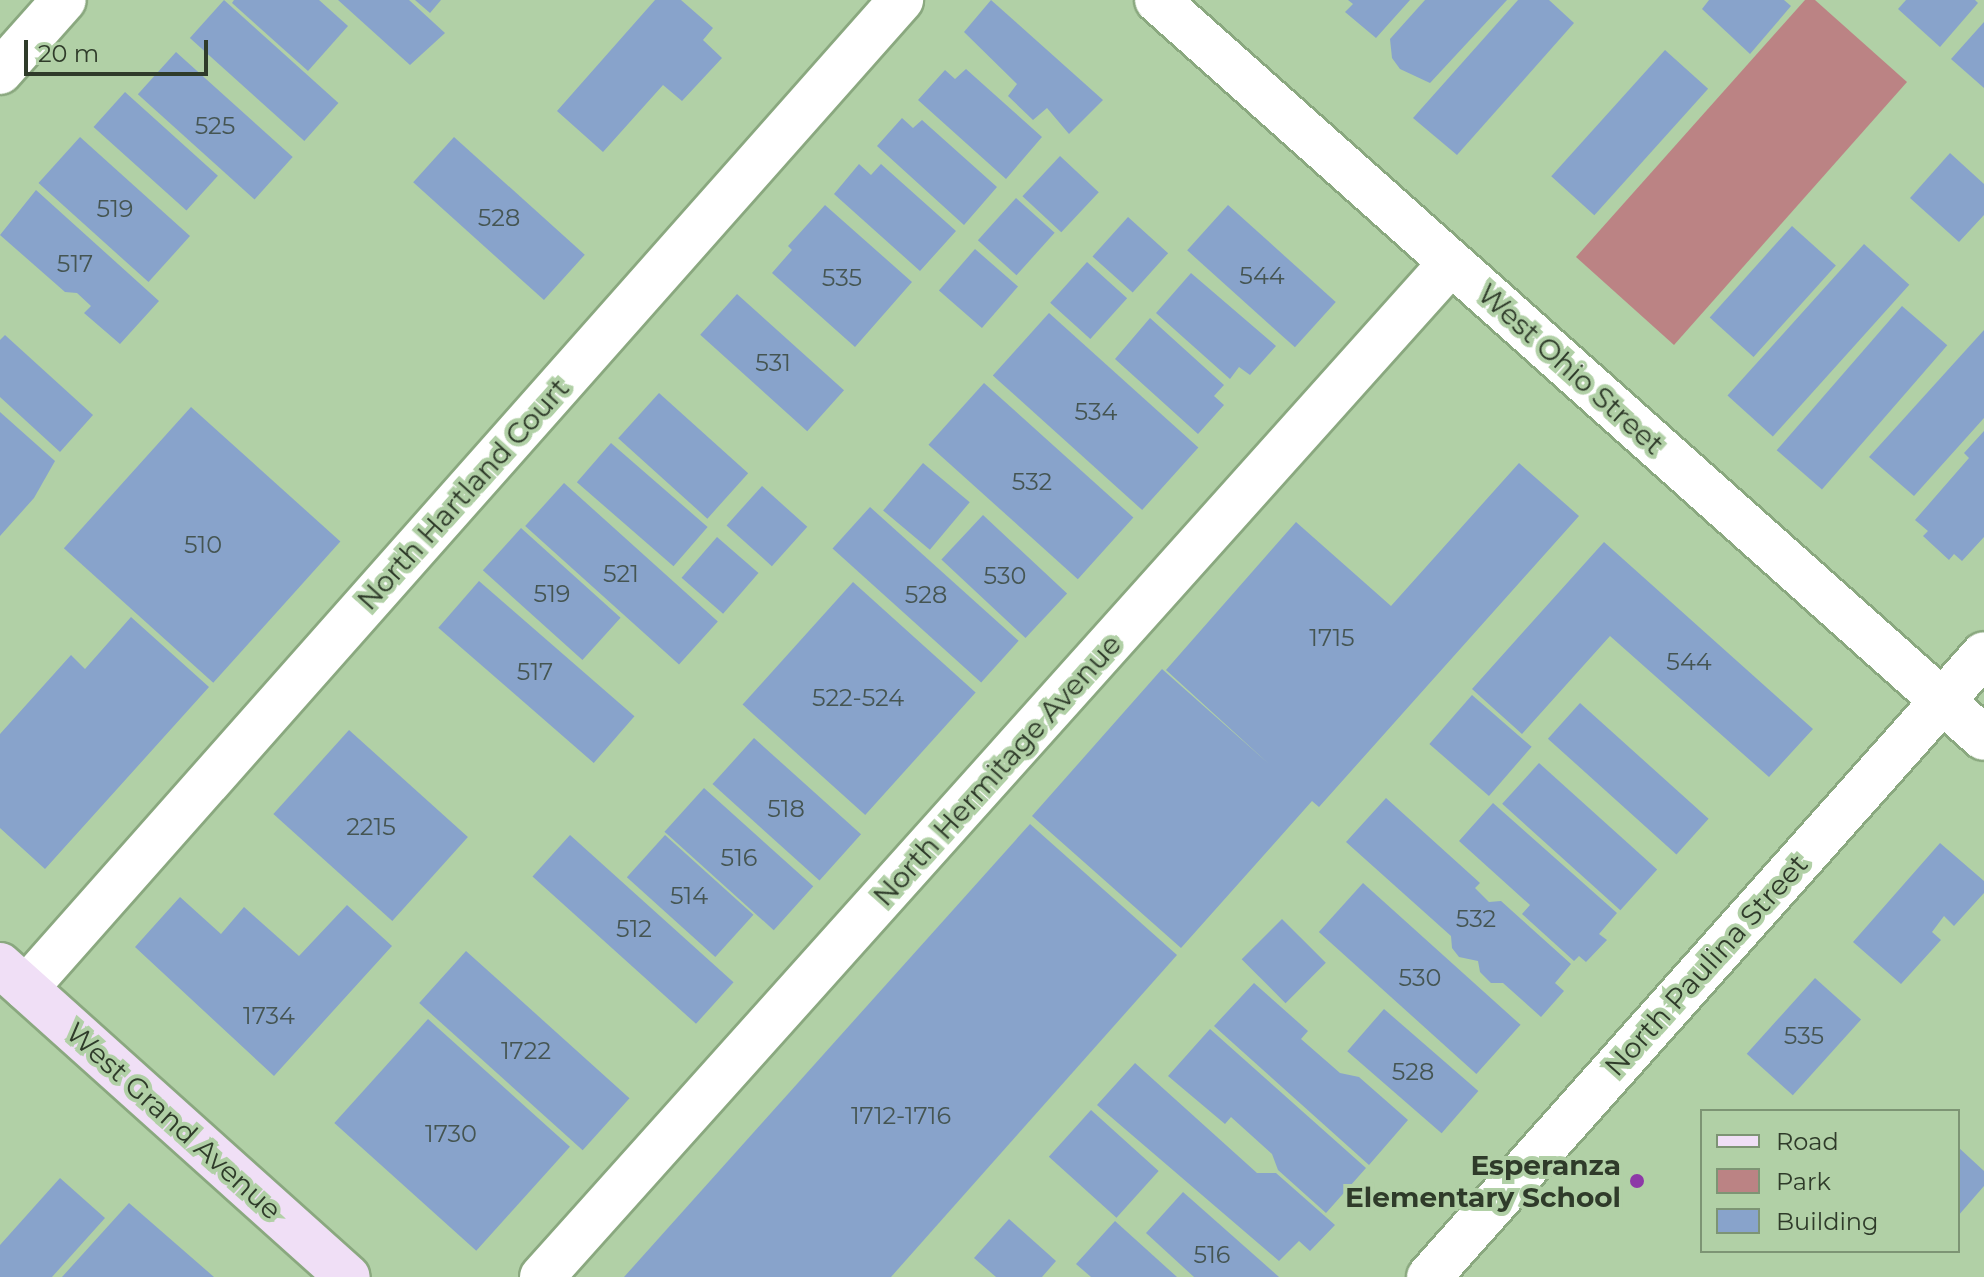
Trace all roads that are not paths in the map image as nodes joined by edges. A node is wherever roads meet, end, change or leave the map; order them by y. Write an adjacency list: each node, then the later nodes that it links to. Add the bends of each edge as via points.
1 (901, 0): 9 (street, North Hartland Court)
2 (1157, 0): 5 (street, West Ohio Street)
3 (50, 5): 4 (street)
4 (0, 72)
5 (1451, 263): 7 (street, West Ohio Street); 11 (street, North Hermitage Avenue)
6 (1984, 654): 7 (street, North Paulina Street)
7 (1943, 700): 8 (street, West Ohio Street); 12 (street, North Paulina Street)
8 (1984, 738)
9 (13, 976): 10 (main road, West Grand Avenue)
10 (348, 1277)
11 (542, 1277)
12 (1429, 1277)

